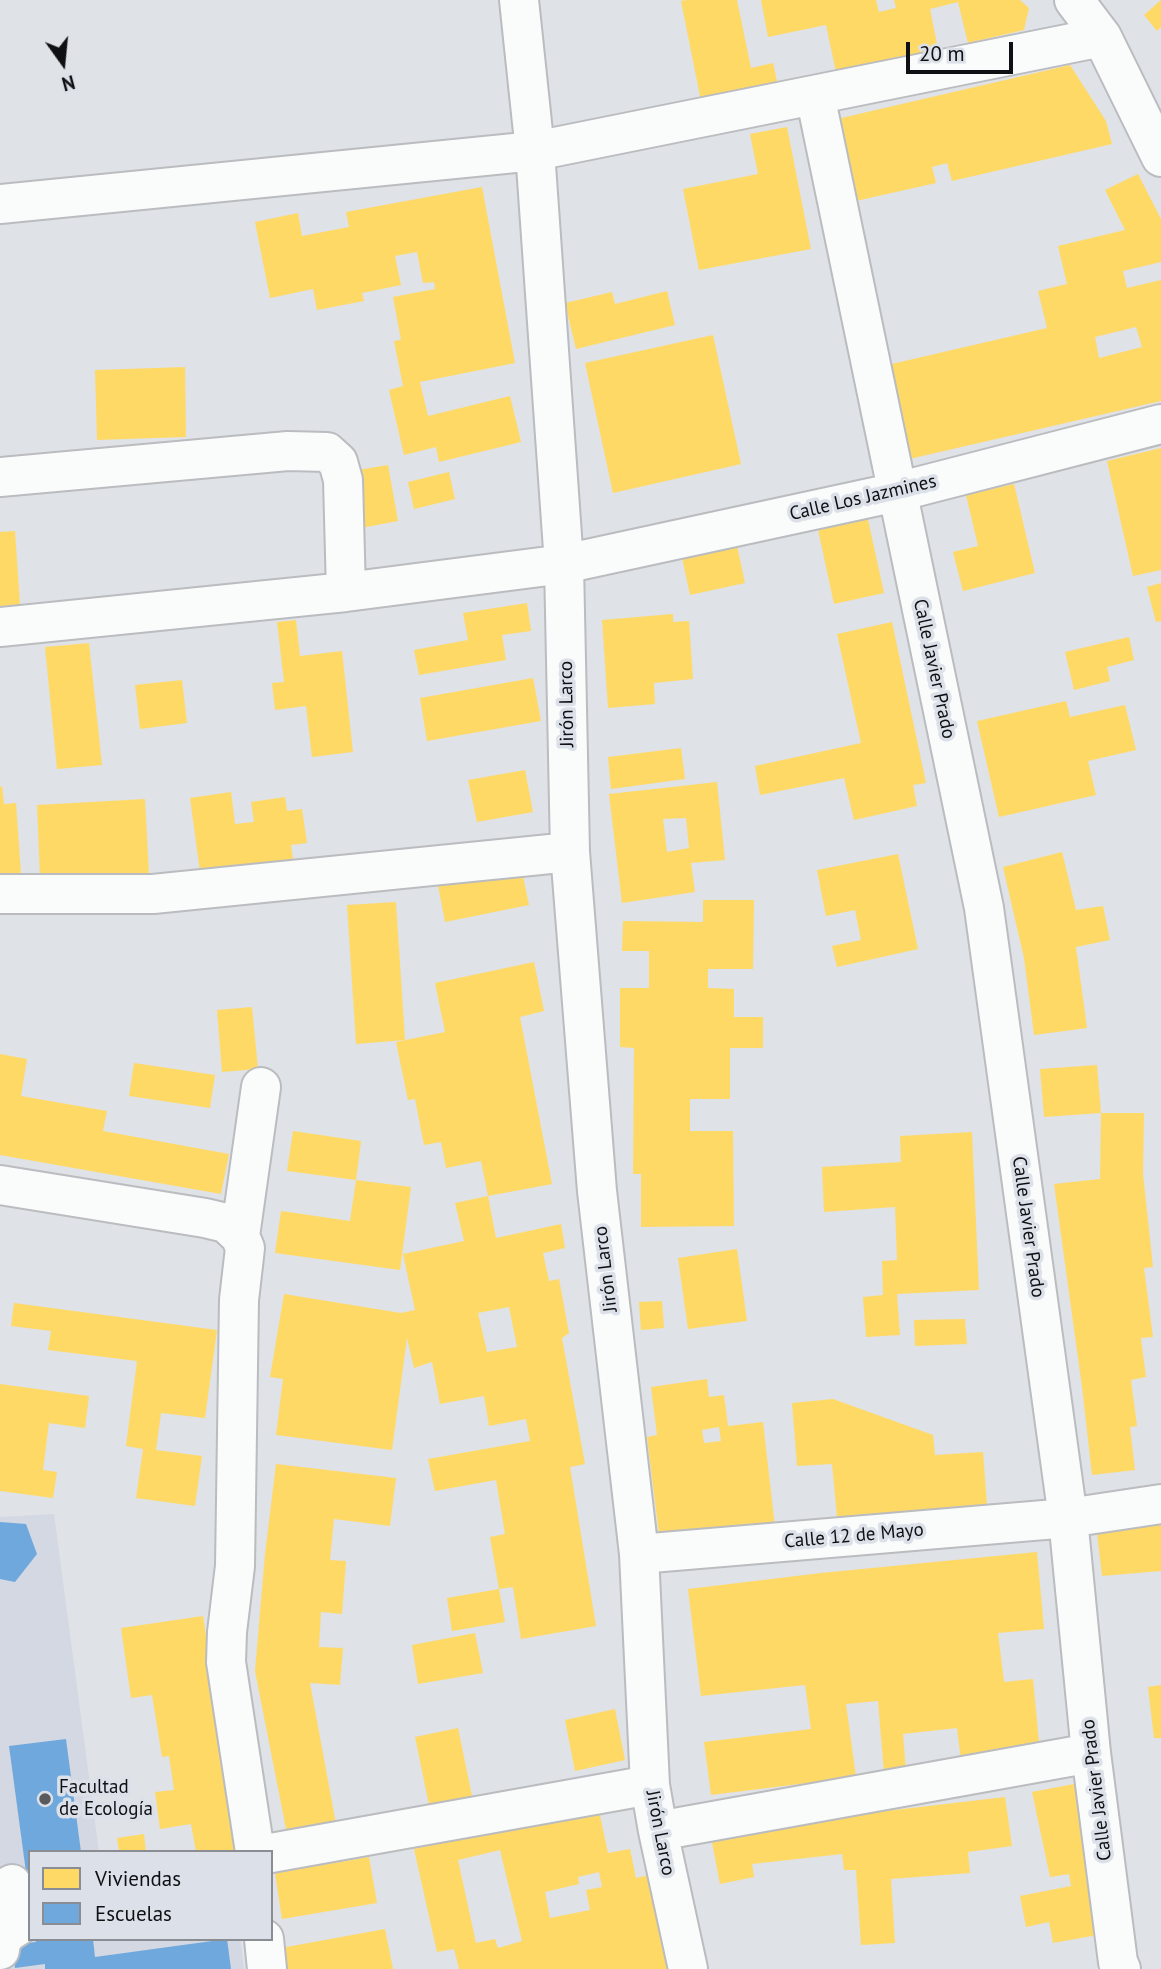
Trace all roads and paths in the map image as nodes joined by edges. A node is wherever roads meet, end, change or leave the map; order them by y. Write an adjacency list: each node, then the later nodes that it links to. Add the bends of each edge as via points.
1 (519, 0): 5 (street, Jirón Larco)
2 (1074, 0): 3 (street)
3 (1102, 37): 4 (street); 6 (street)
4 (815, 95): 5 (street); 10 (street, Calle Javier Prado)
5 (535, 151): 7 (street); 11 (street, Jirón Larco)
6 (1161, 157)
7 (0, 204)
8 (1161, 424): 10 (street, Calle Los Jazmines)
9 (0, 477): 12 (street, via 327,452 338,462 343,480)
10 (897, 492): 11 (street, Calle Los Jazmines); 20 (street, Calle Javier Prado, via 984,908)
11 (564, 564): 12 (street, Calle Los Jazmines); 14 (street, Jirón Larco)
12 (346, 592): 13 (street, Calle Los Jazmines)
13 (0, 627)
14 (570, 852): 15 (street, via 153,894); 21 (street, Jirón Larco, via 597,1191)
15 (0, 894)
16 (261, 1087): 18 (street)
17 (0, 1185): 18 (street, via 205,1217 226,1223)
18 (240, 1236): 25 (street, via 245,1248 239,1300 235,1566 226,1661)
19 (1161, 1504): 20 (street, Calle 12 de Mayo)
20 (1068, 1518): 21 (street, Calle 12 de Mayo); 22 (street, Calle Javier Prado)
21 (639, 1554): 23 (street, Jirón Larco)
22 (1091, 1753): 24 (street); 32 (street, Calle Javier Prado)
23 (650, 1785): 24 (street, Jirón Larco); 26 (street)
24 (658, 1831): 31 (street, Jirón Larco)
25 (255, 1850)
26 (273, 1853)
27 (12, 1884): 29 (street, via 18,1926 1,1941)
28 (264, 1941): 30 (street)
29 (0, 1951)
30 (267, 1969)
31 (688, 1969)
32 (1121, 1969)

